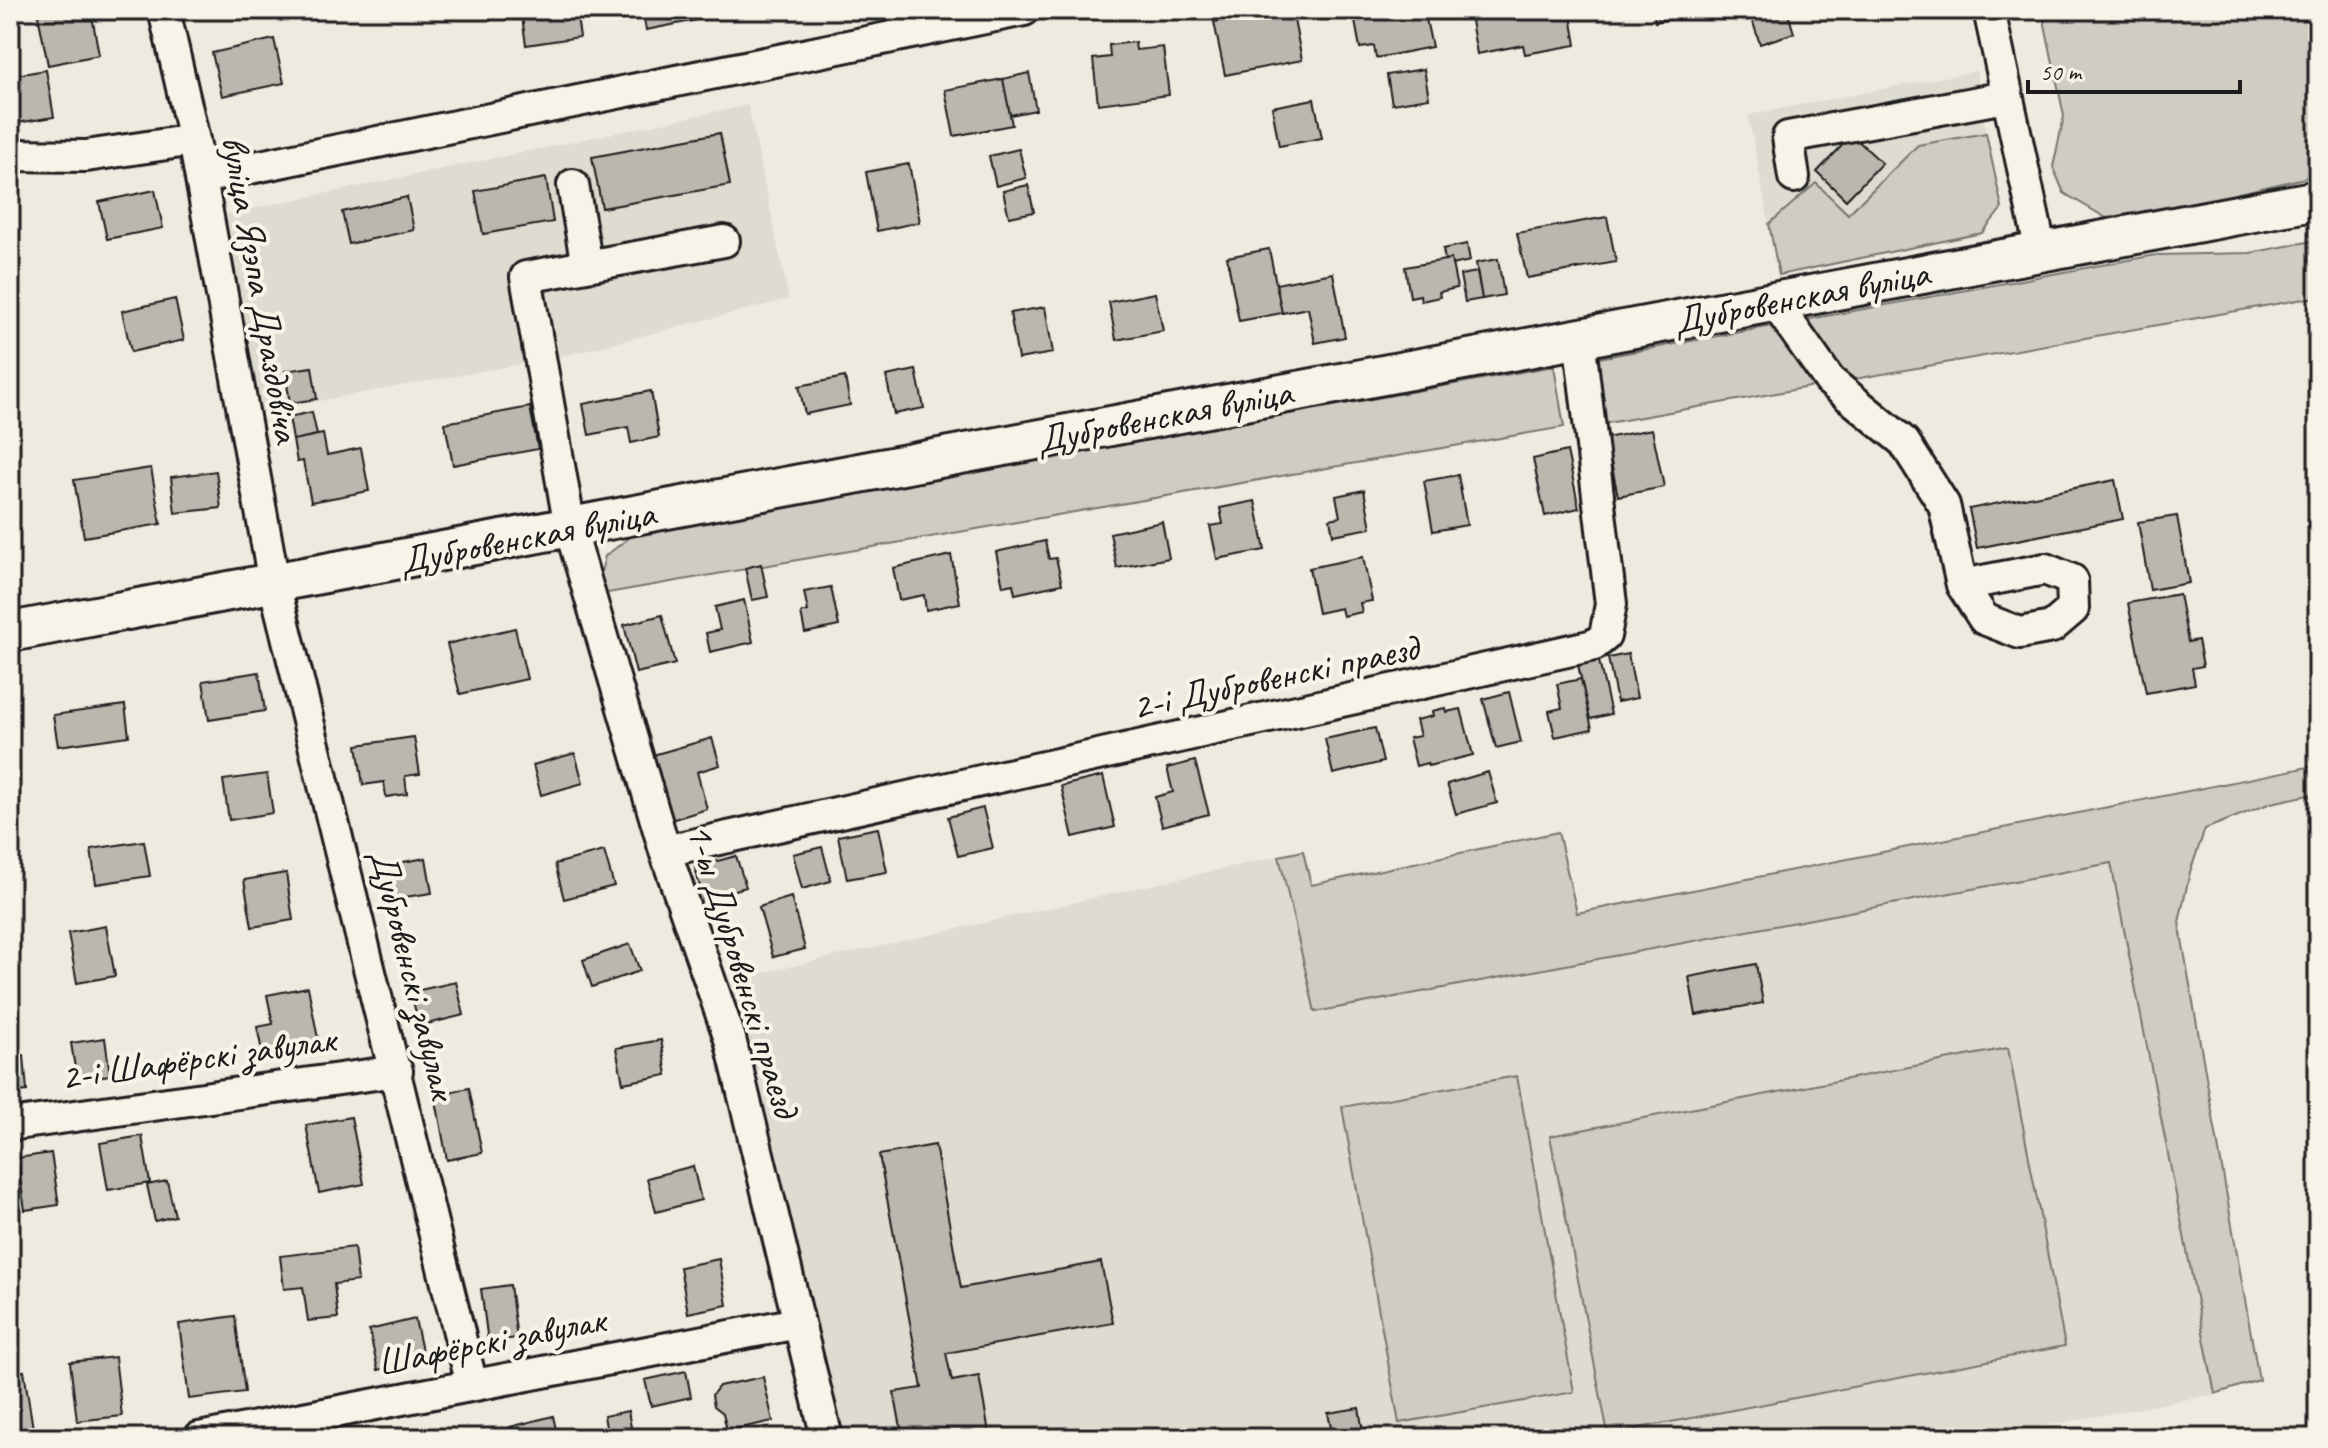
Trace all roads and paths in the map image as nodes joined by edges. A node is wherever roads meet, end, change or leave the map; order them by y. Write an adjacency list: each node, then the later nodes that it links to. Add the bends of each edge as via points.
1 (164, 10): 5 (street, вуліца Язэпа Драздовіча)
2 (1024, 10): 8 (street)
3 (1989, 10): 4 (street)
4 (2006, 97): 7 (street, via 1788,137); 12 (street)
5 (194, 140): 6 (street, via 86,156); 8 (street, вуліца Язэпа Драздовіча)
6 (10, 155)
7 (1794, 177)
8 (201, 178): 17 (street, вуліца Язэпа Драздовіча)
9 (573, 185): 13 (street)
10 (2318, 200): 12 (main road, Дубровенская вуліца)
11 (724, 241): 13 (street)
12 (2041, 252): 14 (main road, Дубровенская вуліца)
13 (587, 266): 16 (street, 1-ы Дубровенскі праезд, via 526,277)
14 (1776, 304): 15 (main road, Дубровенская вуліца); 18 (street, via 1830,381 1904,442 1944,505)
15 (1579, 337): 16 (main road, Дубровенская вуліца); 20 (street, 2-і Дубровенскі праезд, via 1611,604 1605,636 1594,645)
16 (570, 528): 17 (main road, Дубровенская вуліца); 20 (street, 1-ы Дубровенскі праезд)
17 (274, 583): 19 (main road, Дубровенская вуліца); 21 (street, Дубровенскі завулак)
18 (1962, 585)
19 (10, 632)
20 (665, 851): 23 (street, 1-ы Дубровенскі праезд, via 730,1039)
21 (397, 1071): 22 (street, 2-і Шафёрскі завулак); 24 (street, Дубровенскі завулак)
22 (10, 1125)
23 (798, 1323): 24 (street, Шафёрскі завулак); 26 (street, 1-ы Дубровенскі праезд)
24 (472, 1385): 25 (street, Шафёрскі завулак)
25 (199, 1438)
26 (827, 1438)

